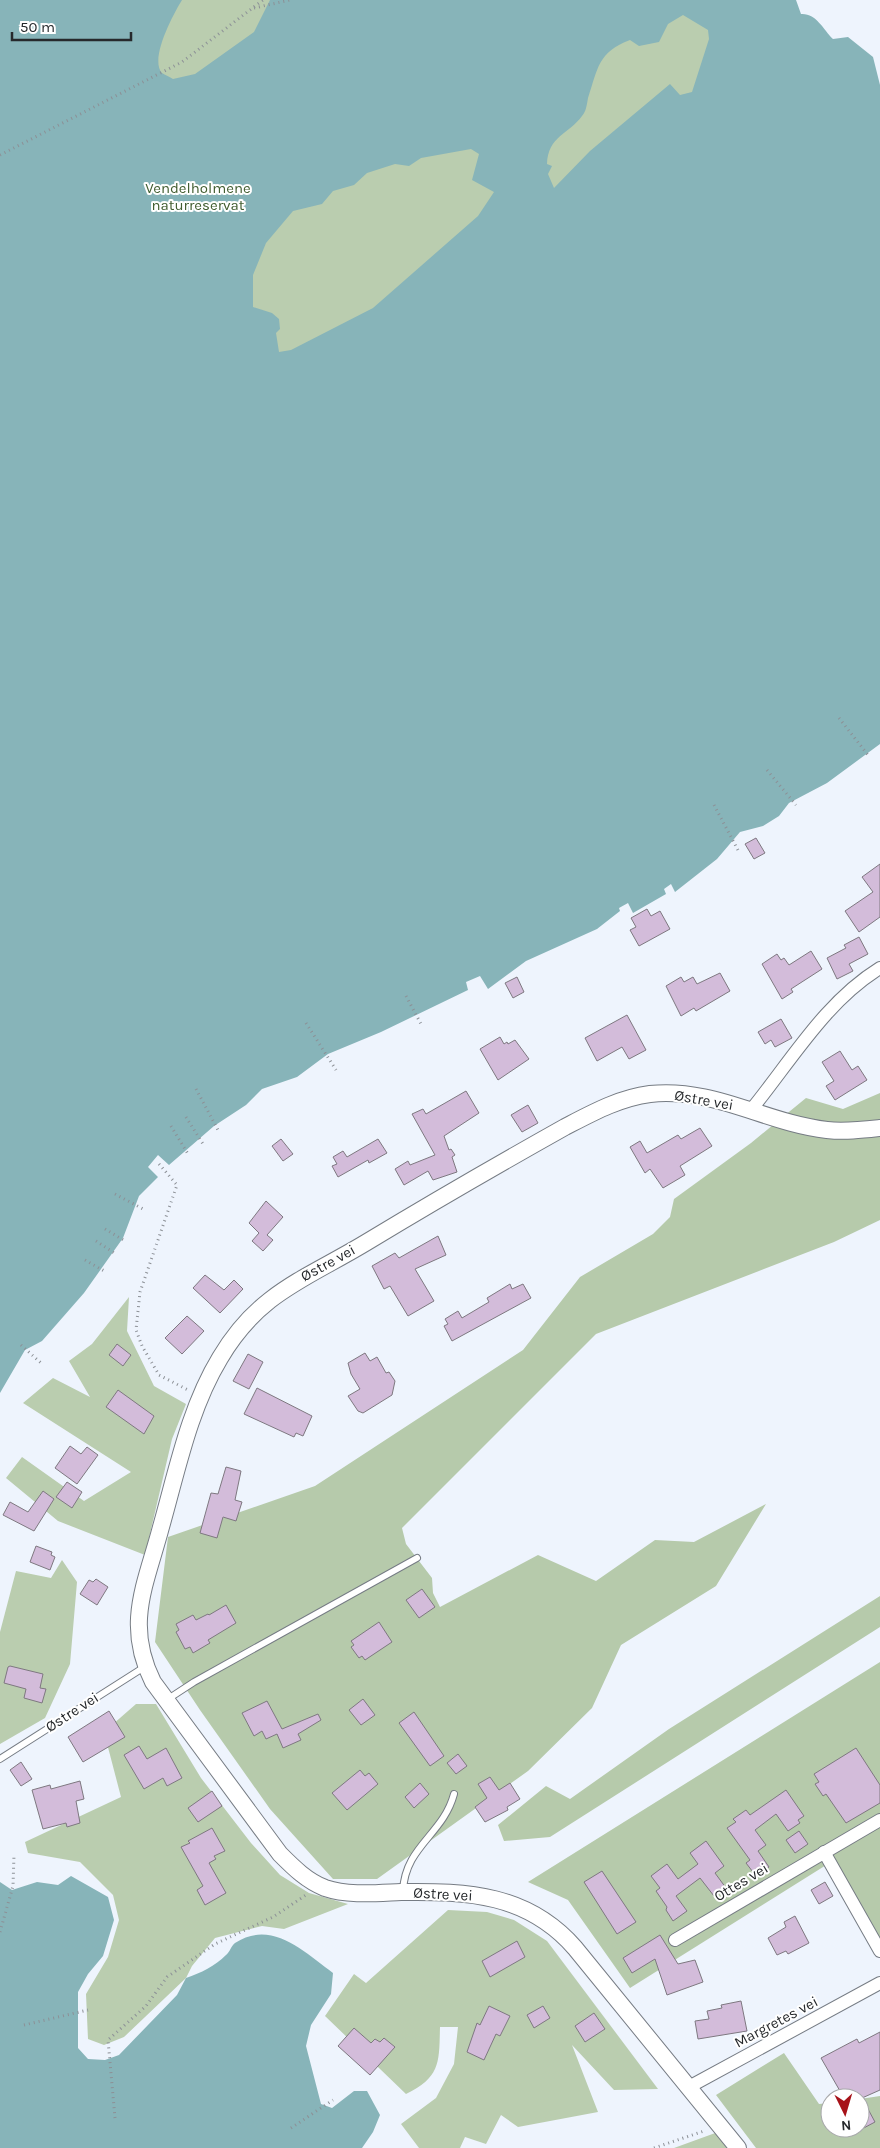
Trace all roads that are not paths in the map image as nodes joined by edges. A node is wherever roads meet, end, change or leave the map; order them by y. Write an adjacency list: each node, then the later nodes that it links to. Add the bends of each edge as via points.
1 (880, 968): 2 (street, Østre vei, via 852,988 825,1015)
2 (751, 1110): 3 (street, Østre vei, via 827,1130); 5 (street, Østre vei, via 702,1096 650,1094 614,1104 573,1122 269,1299 230,1343 200,1397 139,1609 139,1644)
3 (880, 1128)
4 (417, 1558): 6 (lane)
5 (146, 1666): 6 (street, Østre vei); 7 (lane, Østre vei)
6 (167, 1700): 11 (street, Østre vei, via 280,1854 296,1871 320,1885 353,1892)
7 (0, 1759)
8 (454, 1794): 11 (lane, via 444,1819 406,1866)
9 (880, 1820): 10 (street, Ottes vei)
10 (824, 1852): 12 (street, Ottes vei); 13 (street)
11 (402, 1892): 15 (street, Østre vei, via 486,1896 525,1909 545,1920 575,1948)
12 (675, 1940)
13 (880, 1951)
14 (880, 1983): 15 (street, Margretes vei)
15 (687, 2088): 16 (street, Østre vei)
16 (738, 2148)

